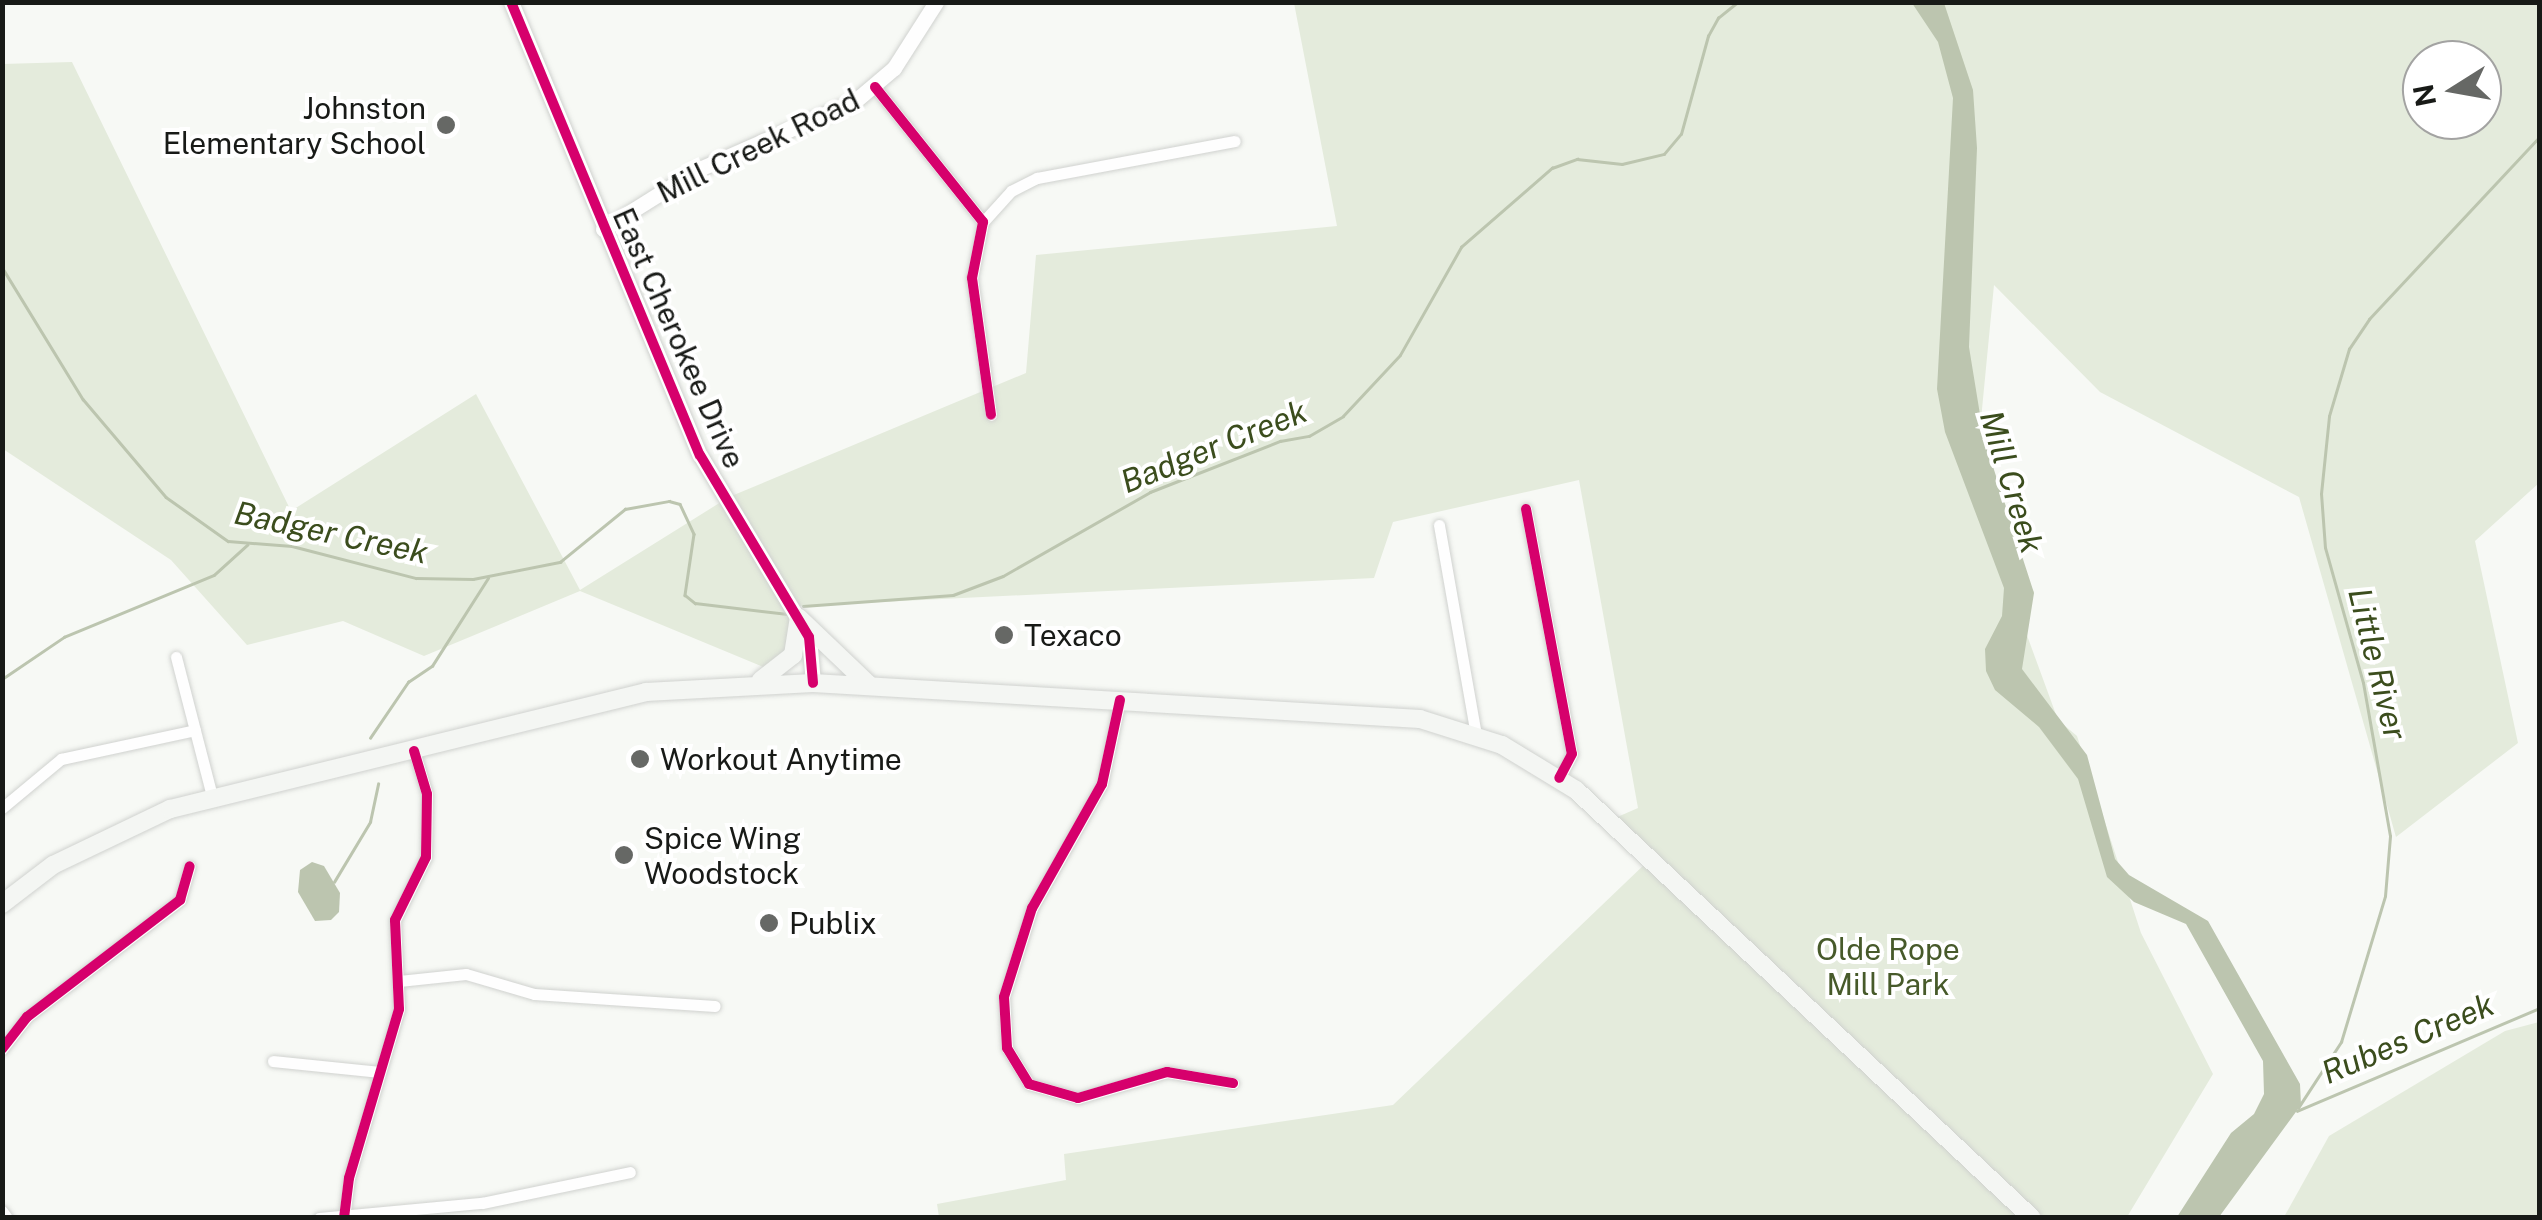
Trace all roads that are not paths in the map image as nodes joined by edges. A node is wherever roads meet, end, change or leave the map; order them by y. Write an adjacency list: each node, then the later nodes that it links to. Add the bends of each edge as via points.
1 (510, 2): 6 (street, East Cherokee Drive)
2 (936, 2): 3 (street, Mill Creek Road)
3 (875, 87): 5 (street); 6 (street, Mill Creek Road, via 830,114 697,170)
4 (1235, 141): 5 (street, via 1037,178 1011,192)
5 (982, 222): 7 (street, via 972,278)
6 (603, 229): 10 (street, East Cherokee Drive, via 700,455)
7 (992, 414)
8 (1526, 509): 19 (street, via 1572,754)
9 (1438, 525): 17 (street)
10 (799, 618): 12 (main road, via 793,655); 13 (street, East Cherokee Drive, via 812,649); 14 (main road)
11 (176, 657): 16 (street)
12 (756, 682): 13 (main road); 18 (main road, via 604,699)
13 (814, 683): 14 (main road)
14 (870, 686): 15 (main road)
15 (1120, 700): 17 (main road, via 1367,712); 29 (street, via 1102,784 1032,908 1004,996 1007,1048 1029,1084 1078,1098 1167,1072)
16 (195, 730): 20 (street); 21 (street, via 60,759)
17 (1476, 734): 19 (main road)
18 (414, 750): 20 (main road); 24 (street, via 429,825 424,866 395,920)
19 (1558, 778): 35 (main road, via 1669,872)
20 (212, 796): 23 (main road, via 96,841)
21 (2, 808)
22 (190, 866): 26 (street, via 180,900 27,1017)
23 (2, 904)
24 (399, 981): 25 (street, via 466,974 534,994); 28 (street, via 399,1010)
25 (715, 1006)
26 (2, 1050)
27 (273, 1061): 28 (street)
28 (379, 1072): 32 (street)
29 (1233, 1083)
30 (630, 1172): 32 (street, via 482,1204)
31 (2, 1211): 33 (street)
32 (344, 1215): 34 (street)
33 (6, 1218)
34 (319, 1218)
35 (2032, 1218)

